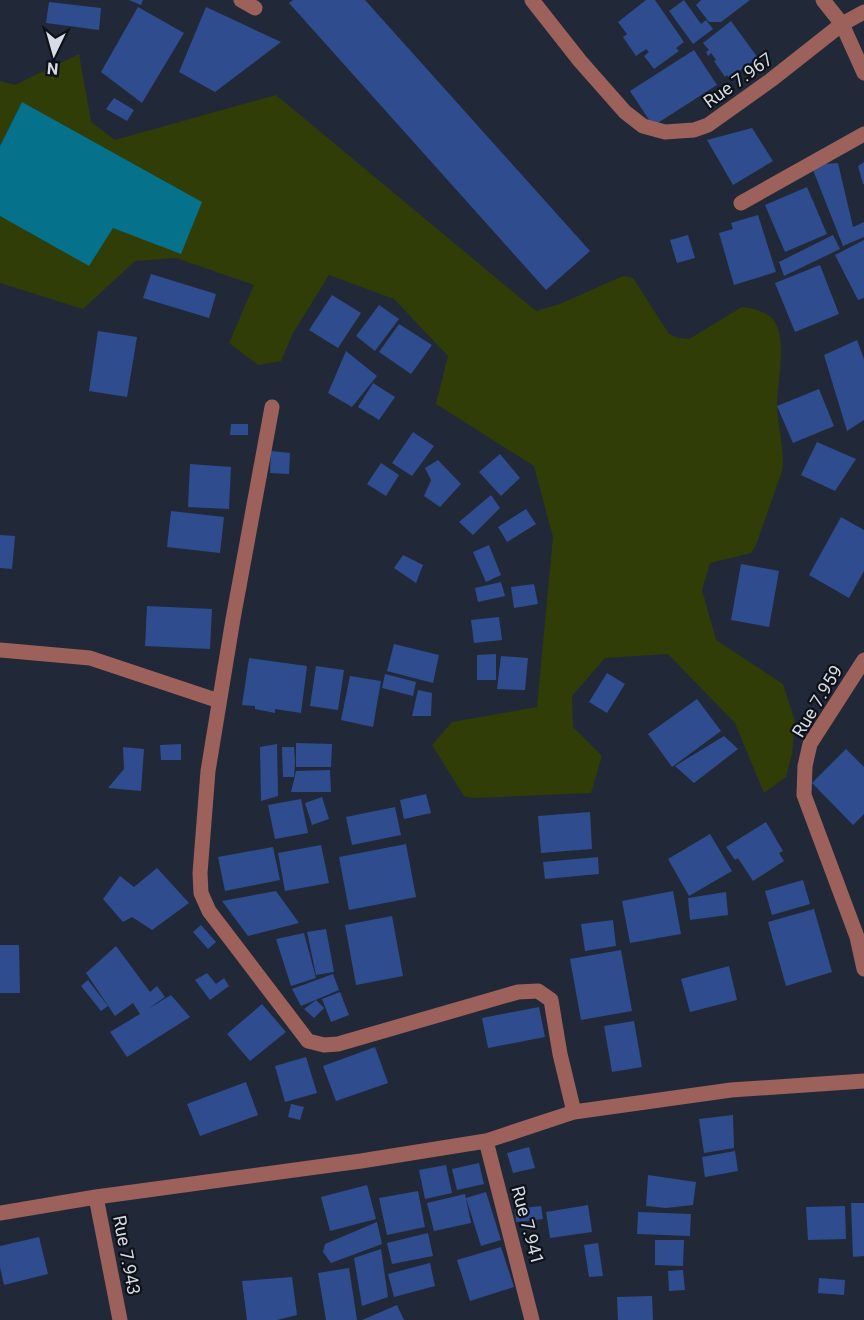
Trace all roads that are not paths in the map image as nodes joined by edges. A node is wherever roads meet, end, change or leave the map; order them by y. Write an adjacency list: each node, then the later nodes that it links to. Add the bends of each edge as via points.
1 (241, 0): 4 (street)
2 (532, 0): 6 (street, Rue 7.967, via 625,112 643,126 665,132 694,130 716,120)
3 (823, 0): 6 (street)
4 (255, 8)
5 (864, 12): 6 (street, Rue 7.967)
6 (842, 24): 7 (street)
7 (864, 73)
8 (864, 134): 9 (street)
9 (741, 203)
10 (273, 407): 13 (street)
11 (0, 650): 13 (street, via 90,658)
12 (864, 660): 14 (street, Rue 7.959, via 810,744 804,795 857,937)
13 (219, 701): 16 (street, via 208,771 201,893 209,911 308,1041 338,1044 518,992 538,991 551,1000)
14 (864, 969)
15 (864, 1081): 16 (street, via 731,1090)
16 (574, 1112): 17 (street)
17 (486, 1141): 18 (street); 21 (street, Rue 7.941)
18 (96, 1197): 19 (street); 20 (street, Rue 7.943)
19 (0, 1213)
20 (120, 1320)
21 (532, 1320)

